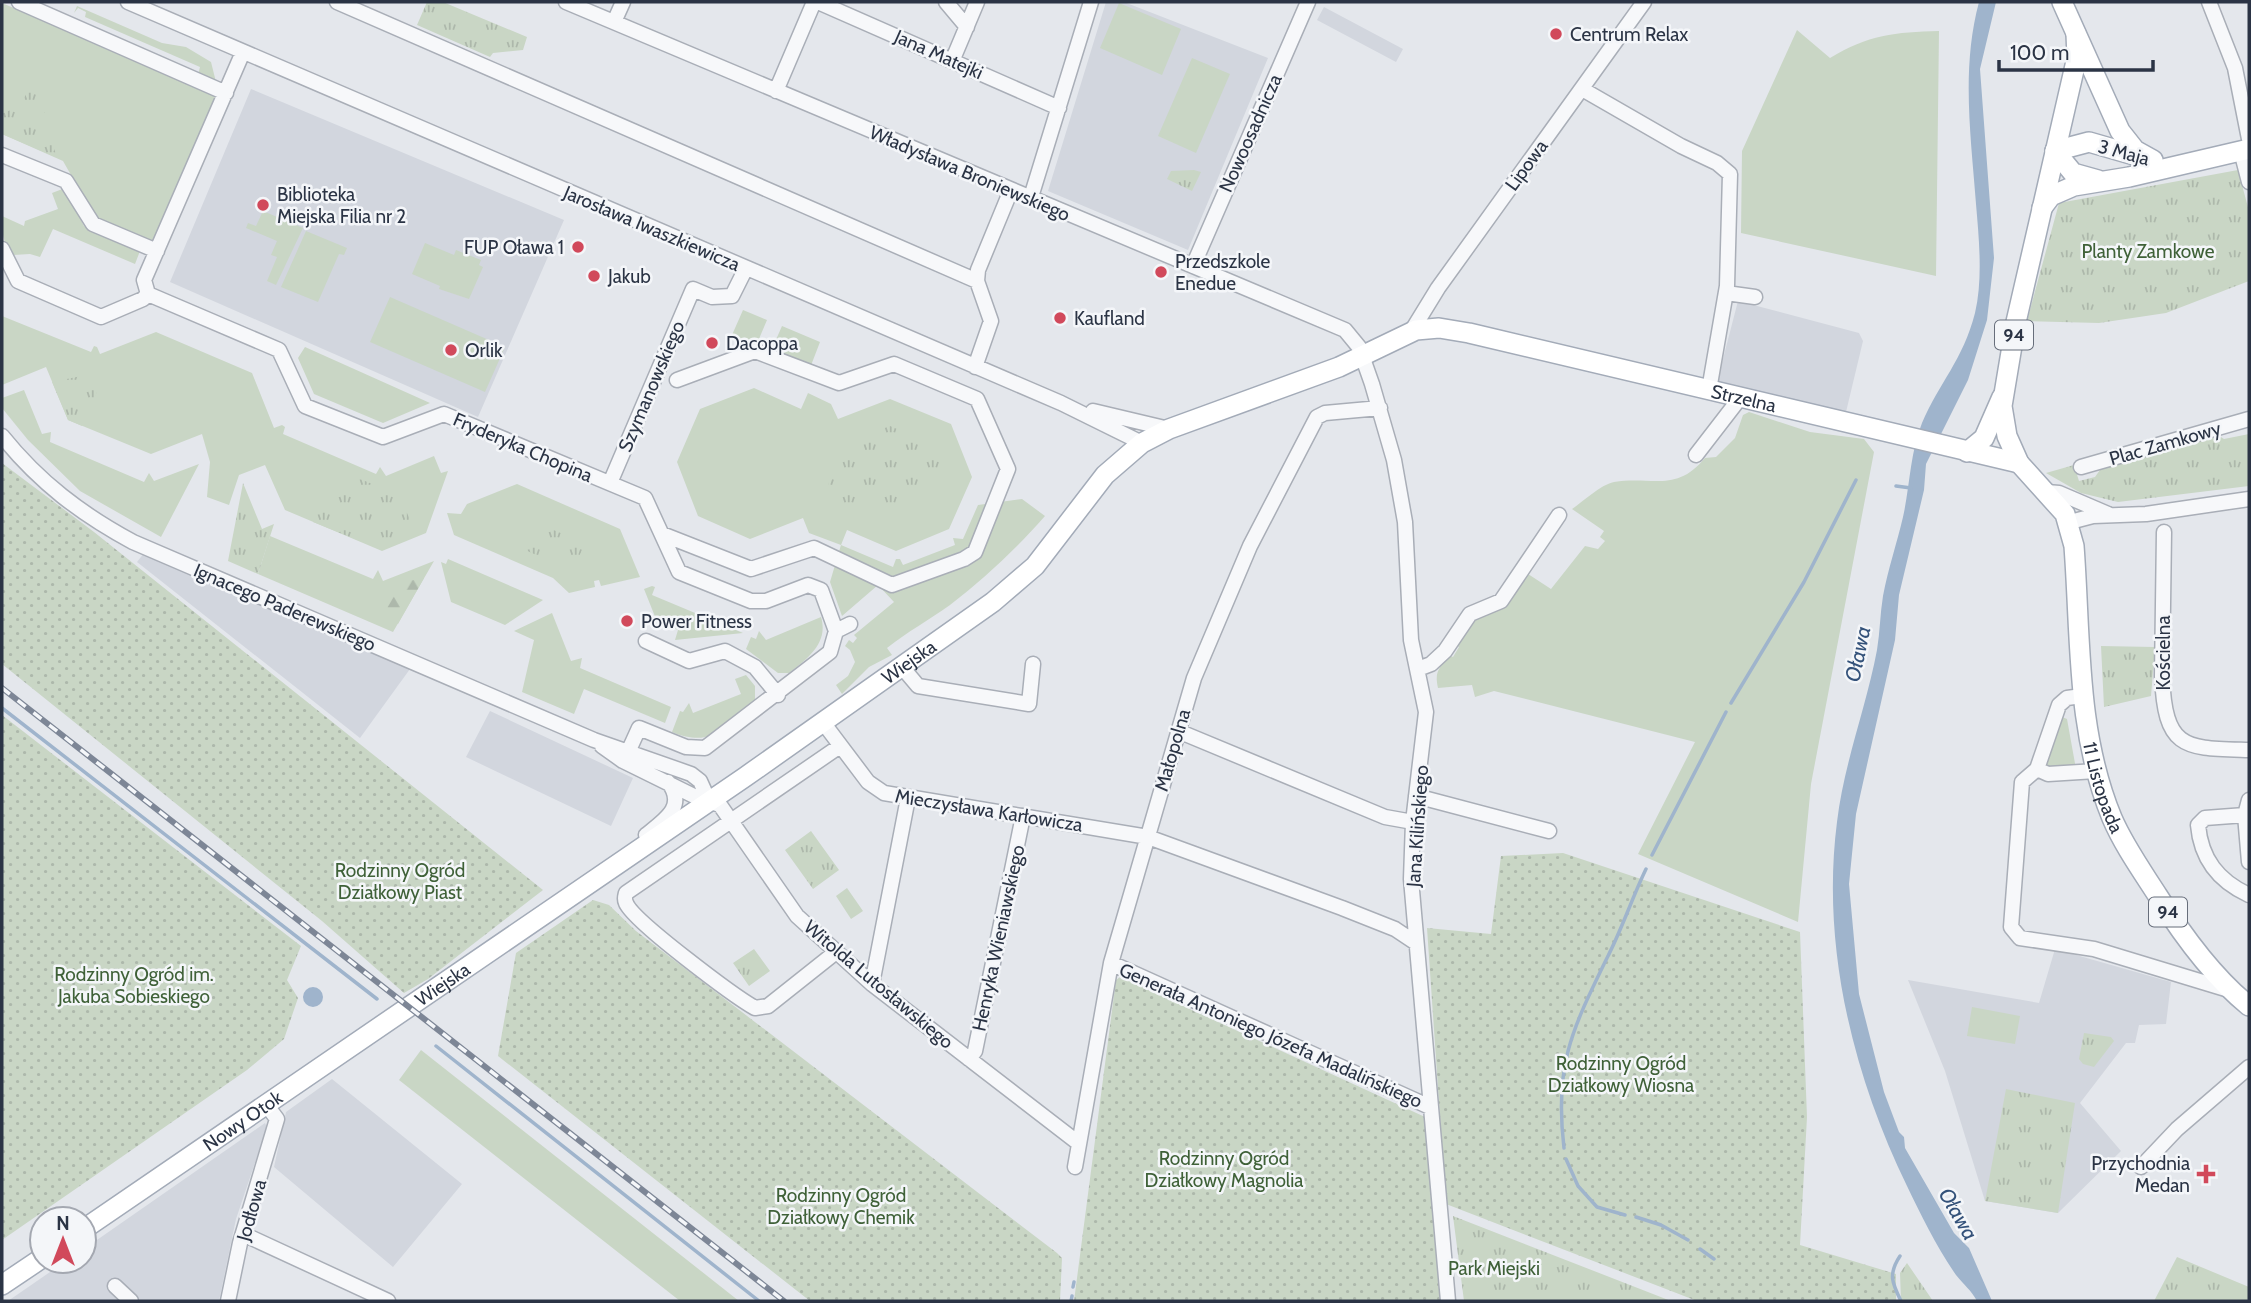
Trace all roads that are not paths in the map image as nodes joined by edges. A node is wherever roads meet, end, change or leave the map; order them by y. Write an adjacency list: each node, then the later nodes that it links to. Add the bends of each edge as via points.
1 (19, 2): 21 (street)
2 (128, 2): 17 (street, Jarosława Iwaszkiewicza)
3 (337, 2): 38 (street)
4 (566, 2): 14 (street, Władysława Broniewskiego)
5 (623, 2): 14 (street)
6 (816, 2): 18 (street, Jana Matejki); 20 (street)
7 (946, 2): 15 (street)
8 (977, 2): 15 (street)
9 (1091, 2): 22 (street)
10 (1308, 2): 36 (street, Nowoosadnicza)
11 (1644, 2): 19 (street, Lipowa)
12 (2062, 2): 16 (main road, 94)
13 (2210, 2): 23 (street)
14 (614, 22): 20 (street, Władysława Broniewskiego)
15 (967, 27): 18 (street)
16 (2076, 34): 25 (main road, 94, via 2077,57); 27 (main road, via 2120,131 2135,150)
17 (243, 52): 21 (street); 37 (street, Jarosława Iwaszkiewicza)
18 (953, 60): 22 (street, Jana Matejki)
19 (1582, 89): 39 (street, via 1730,174); 42 (street, Lipowa, via 1438,288)
20 (776, 91): 31 (street, Władysława Broniewskiego)
21 (226, 93): 35 (street)
22 (1059, 108): 32 (street)
23 (2247, 116): 24 (street)
24 (2247, 146): 28 (main road, 3 Maja); 30 (street)
25 (2054, 151): 27 (main road, 3 Maja, via 2089,142); 29 (main road, 3 Maja, via 2073,173); 33 (main road, 94)
26 (2, 155): 35 (street, via 66,181 93,224)
27 (2153, 160): 28 (main road, 3 Maja)
28 (2176, 165): 29 (main road, 3 Maja)
29 (2109, 180): 33 (main road, 3 Maja, via 2058,192)
30 (2249, 182)
31 (1012, 190): 32 (street, Władysława Broniewskiego); 38 (street)
32 (1031, 197): 36 (street, Władysława Broniewskiego)
33 (2041, 211): 47 (main road, 94)
34 (2, 250): 40 (street, via 18,281 100,317)
35 (157, 251): 40 (street, via 144,280)
36 (1193, 266): 43 (street, Władysława Broniewskiego, via 1345,330)
37 (746, 268): 44 (street, Jarosława Iwaszkiewicza); 62 (street, Szymanowskiego, via 732,296 712,297 693,289)
38 (976, 281): 44 (street, via 991,321)
39 (1726, 290): 41 (street); 46 (street)
40 (148, 294): 62 (street, Fryderyka Chopina, via 279,350 305,406 383,437 444,414)
41 (1755, 297)
42 (1412, 332): 43 (main road, Wiejska); 46 (main road, Strzelna, via 1427,328 1469,333)
43 (1363, 356): 50 (street, Jana Kilińskiego); 54 (main road, Wiejska)
44 (975, 367): 49 (street, Jarosława Iwaszkiewicza)
45 (677, 380): 69 (street, via 755,351 839,383 894,364 977,399 1008,469 975,552 892,585 814,548 751,569)
46 (1709, 390): 48 (main road, Strzelna)
47 (2002, 396): 57 (main road, via 1984,438); 60 (main road, 94, via 2006,431)
48 (1740, 398): 57 (main road, Strzelna); 58 (street)
49 (1061, 403): 52 (street, Jarosława Iwaszkiewicza); 53 (street, Jarosława Iwaszkiewicza)
50 (1380, 408): 75 (street, Jana Kilińskiego, via 1401,491 1411,640); 79 (street, Małopolna, via 1317,417 1250,546 1194,678)
51 (2249, 419): 61 (street, Plac Zamkowy)
52 (1131, 422): 54 (street, Jarosława Iwaszkiewicza); 56 (street, via 1142,432)
53 (1112, 429): 56 (street, Jarosława Iwaszkiewicza); 59 (street, via 1118,441)
54 (1169, 429): 56 (main road, Wiejska)
55 (2, 436): 80 (street, Ignacego Paderewskiego, via 71,506 133,542)
56 (1143, 442): 59 (main road, Wiejska)
57 (1965, 451): 60 (main road, Strzelna)
58 (1696, 455)
59 (1117, 461): 74 (main road, Wiejska, via 1035,566 1000,597)
60 (2019, 463): 63 (main road, 94)
61 (2081, 467)
62 (610, 483): 69 (street, Fryderyka Chopina, via 645,498)
63 (2047, 492): 66 (street); 67 (main road, 94)
64 (2249, 499): 66 (street)
65 (1559, 515): 75 (street, via 1501,601 1471,614 1445,651)
66 (2112, 516): 67 (street)
67 (2070, 522): 77 (main road, 11 Listopada / 94)
68 (2164, 532): 83 (street, Kościelna, via 2162,676 2168,715 2184,744)
69 (662, 534): 71 (street, Fryderyka Chopina, via 679,572 751,601 766,601 808,585 821,590)
70 (850, 624): 71 (street)
71 (836, 631): 76 (street, via 830,652)
72 (646, 642): 76 (street, via 689,661 725,651 755,667)
73 (1033, 664): 74 (street, via 1029,704 918,686)
74 (902, 667): 78 (main road, Wiejska)
75 (1418, 669): 89 (street, Jana Kilińskiego, via 1426,712)
76 (778, 695): 82 (street, via 705,748 686,747 639,727)
77 (2082, 695): 84 (street, via 2059,705); 85 (main road, 11 Listopada / 94)
78 (822, 721): 81 (street, Mieczysława Karłowicza); 88 (main road, Wiejska)
79 (1178, 731): 96 (street, via 1385,817); 98 (street, Małopolna)
80 (594, 740): 82 (street); 87 (street, via 623,761)
81 (841, 746): 90 (street, Mieczysława Karłowicza, via 872,786); 95 (street)
82 (629, 750): 86 (street)
83 (2249, 750)
84 (2038, 769): 85 (street, via 2048,774); 108 (street, via 2020,789 2011,923 2020,938 2094,949)
85 (2096, 771): 108 (main road, 11 Listopada / 94, via 2121,837 2180,931)
86 (700, 780): 88 (street); 92 (street)
87 (667, 782): 92 (street); 100 (street, via 676,795 670,816)
88 (733, 785): 92 (main road, Wiejska)
89 (1416, 796): 96 (street, Jana Kilińskiego); 97 (street)
90 (908, 798): 94 (street, Mieczysława Karłowicza); 107 (street)
91 (2249, 800): 93 (street)
92 (709, 801): 95 (street, Witolda Lutosławskiego, via 720,805); 100 (main road, Wiejska)
93 (2245, 815): 99 (street); 101 (street, via 2205,818 2198,825 2200,845 2218,876)
94 (1023, 816): 98 (street, Mieczysława Karłowicza); 111 (street, Henryka Wieniawskiego, via 975,1051)
95 (733, 821): 105 (street, Witolda Lutosławskiego, via 797,916); 105 (street, via 626,893 626,905 755,1008 768,1006)
96 (1413, 822): 102 (street, Jana Kilińskiego)
97 (1549, 831)
98 (1148, 837): 103 (street, Mieczysława Karłowicza); 106 (street, Małopolna)
99 (2249, 862)
100 (612, 866): 110 (main road, Wiejska)
101 (2249, 895)
102 (1415, 928): 103 (street); 104 (street, Jana Kilińskiego)
103 (1395, 929): 104 (street)
104 (1416, 943): 113 (street, Jana Kilińskiego)
105 (836, 952): 107 (street, Witolda Lutosławskiego)
106 (1111, 963): 113 (street, Generała Antoniego Józefa Madalińskiego); 115 (street, Małopolna)
107 (872, 984): 111 (street, Witolda Lutosławskiego)
108 (2230, 991): 109 (main road, 11 Listopada / 94)
109 (2249, 1006)
110 (402, 1010): 114 (main road, Nowy Otok)
111 (969, 1059): 115 (street, Witolda Lutosławskiego)
112 (2249, 1067): 117 (street)
113 (1430, 1107): 126 (street, Jana Kilińskiego)
114 (271, 1111): 118 (main road, Nowy Otok); 119 (street, Jodłowa)
115 (1077, 1142): 116 (street, Małopolna)
116 (1075, 1167)
117 (2141, 1167)
118 (98, 1219)
119 (243, 1234): 124 (street, Jodłowa); 125 (street)
120 (28, 1267): 121 (main road)
121 (2, 1285)
122 (115, 1286): 123 (street)
123 (131, 1301)
124 (228, 1301)
125 (388, 1301)
126 (1448, 1301)

